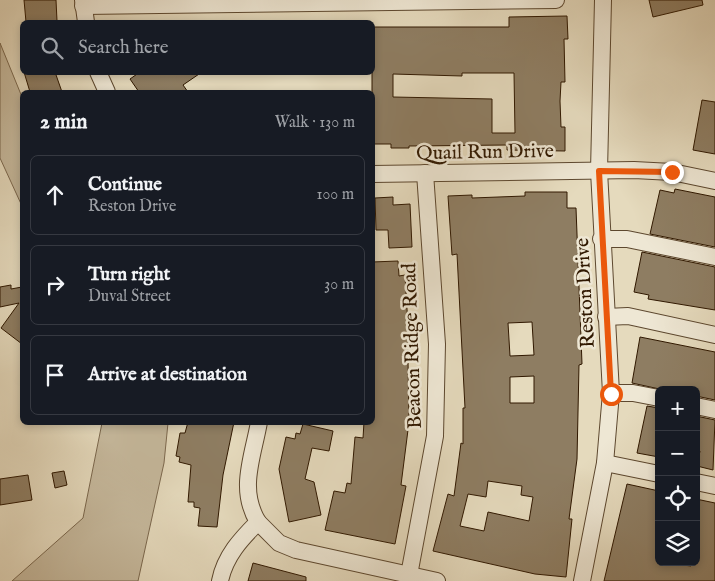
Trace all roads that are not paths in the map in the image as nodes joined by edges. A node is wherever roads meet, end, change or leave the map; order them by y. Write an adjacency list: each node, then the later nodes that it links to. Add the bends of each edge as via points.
1 (556, 0): 3 (street)
2 (603, 0): 7 (street, Reston Drive)
3 (83, 3): 4 (street)
4 (86, 20)
5 (99, 75): 6 (street)
6 (106, 90)
7 (599, 171): 8 (street, Quail Run Drive); 10 (street, Quail Run Drive, via 672,172); 11 (street, Reston Drive)
8 (426, 173): 9 (street, Quail Run Drive); 25 (street, Beacon Ridge Road, via 436,344 436,436)
9 (375, 174)
10 (715, 180)
11 (601, 239): 12 (street, via 627,239); 13 (street, Reston Drive)
12 (715, 258)
13 (606, 317): 14 (street, via 628,316); 15 (street, Reston Drive)
14 (715, 335)
15 (611, 394): 16 (street, via 633,393); 20 (street, Reston Drive)
16 (655, 397)
17 (700, 407): 18 (street)
18 (715, 410)
19 (258, 425): 24 (street, via 247,490 250,509)
20 (605, 463): 21 (street); 28 (street, Reston Drive)
21 (655, 473)
22 (700, 483): 23 (street)
23 (715, 486)
24 (258, 522): 25 (street, via 279,543 296,550); 26 (street, via 237,543 227,559)
25 (409, 575): 27 (street)
26 (220, 581)
27 (438, 581)
28 (582, 581)

